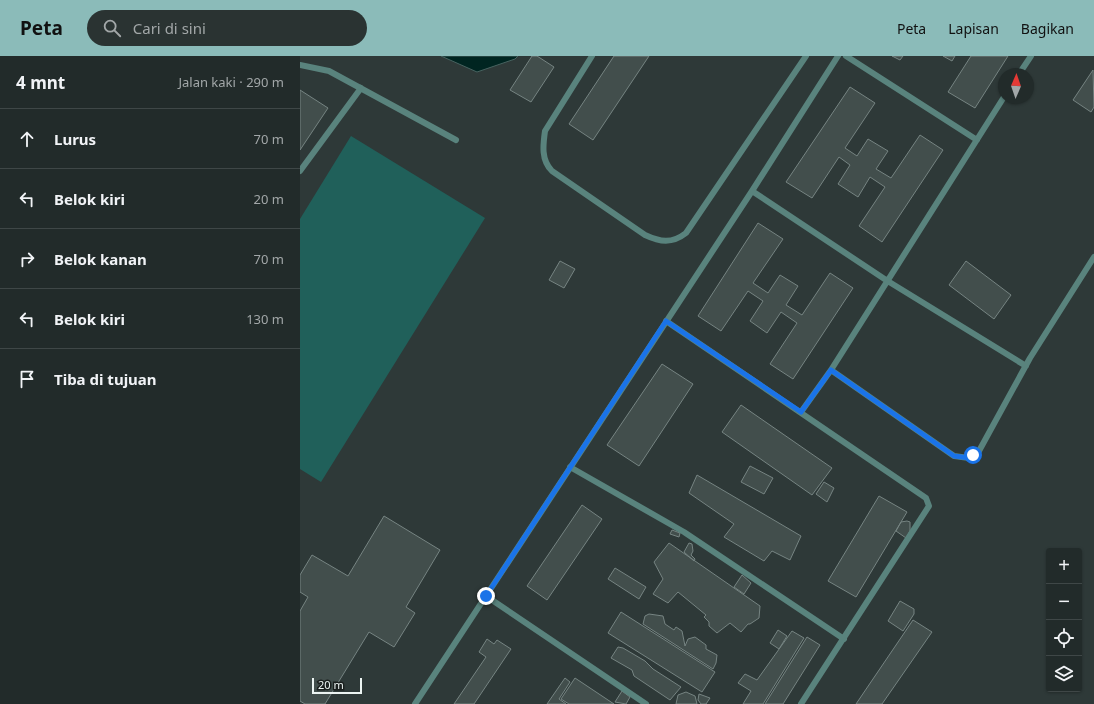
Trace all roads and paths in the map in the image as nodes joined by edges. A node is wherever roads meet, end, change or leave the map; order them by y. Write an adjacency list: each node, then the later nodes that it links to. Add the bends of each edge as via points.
1 (592, 56): 2 (lane, via 547,126 543,142 546,162 552,171 645,235 666,242 680,238 686,233)
2 (806, 56)
3 (838, 56): 13 (lane)
4 (846, 56): 11 (lane)
5 (1031, 56): 7 (lane)
6 (300, 65): 8 (lane, via 329,71)
7 (1023, 68)
8 (361, 88): 10 (lane); 12 (lane)
9 (1000, 104): 11 (lane)
10 (456, 140)
11 (977, 140): 15 (lane)
12 (300, 171)
13 (752, 191): 15 (lane); 16 (lane)
14 (1094, 257): 17 (lane)
15 (886, 280): 17 (lane); 18 (lane)
16 (666, 321): 19 (lane); 20 (lane)
17 (1026, 366): 18 (lane, via 979,451 969,458 954,456)
18 (831, 370): 19 (lane)
19 (801, 412): 22 (lane, via 926,498 929,506)
20 (570, 467): 21 (lane); 22 (lane, via 684,532)
21 (486, 596): 23 (lane); 24 (lane)
22 (844, 638): 25 (lane)
23 (415, 704)
24 (646, 704)
25 (801, 704)

